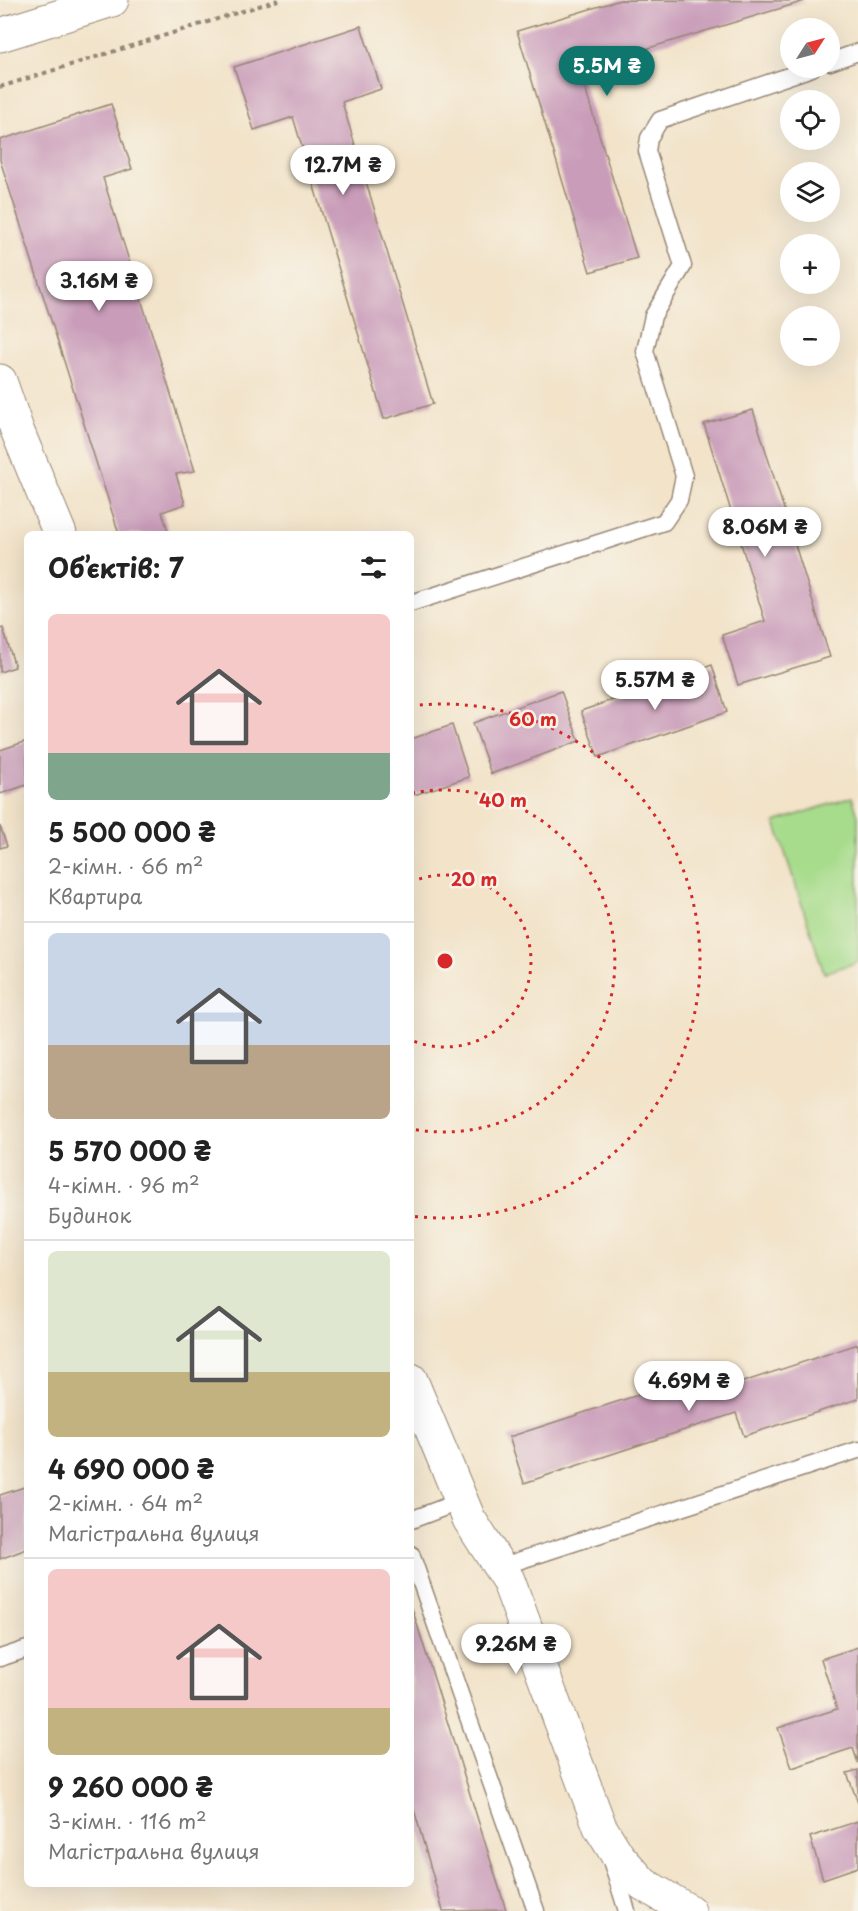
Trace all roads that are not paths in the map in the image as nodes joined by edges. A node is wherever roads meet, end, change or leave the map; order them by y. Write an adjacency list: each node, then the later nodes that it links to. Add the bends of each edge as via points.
1 (112, 0): 2 (street)
2 (46, 10): 3 (street)
3 (0, 35)
4 (858, 52): 5 (lane)
5 (840, 58)
6 (784, 78): 9 (lane, via 660,120 649,138 647,152 683,266 653,316 645,351 684,476 679,500 664,522)
7 (0, 381): 8 (street)
8 (59, 531)
9 (414, 602)
10 (414, 1387): 12 (street)
11 (858, 1450): 15 (lane)
12 (461, 1501): 13 (lane); 15 (street)
13 (414, 1519)
14 (414, 1563): 19 (lane)
15 (500, 1567): 18 (street)
16 (24, 1650): 17 (lane)
17 (0, 1658)
18 (600, 1827): 20 (lane); 21 (street, via 618,1856 643,1884)
19 (536, 1911)
20 (627, 1911)
21 (689, 1911)

